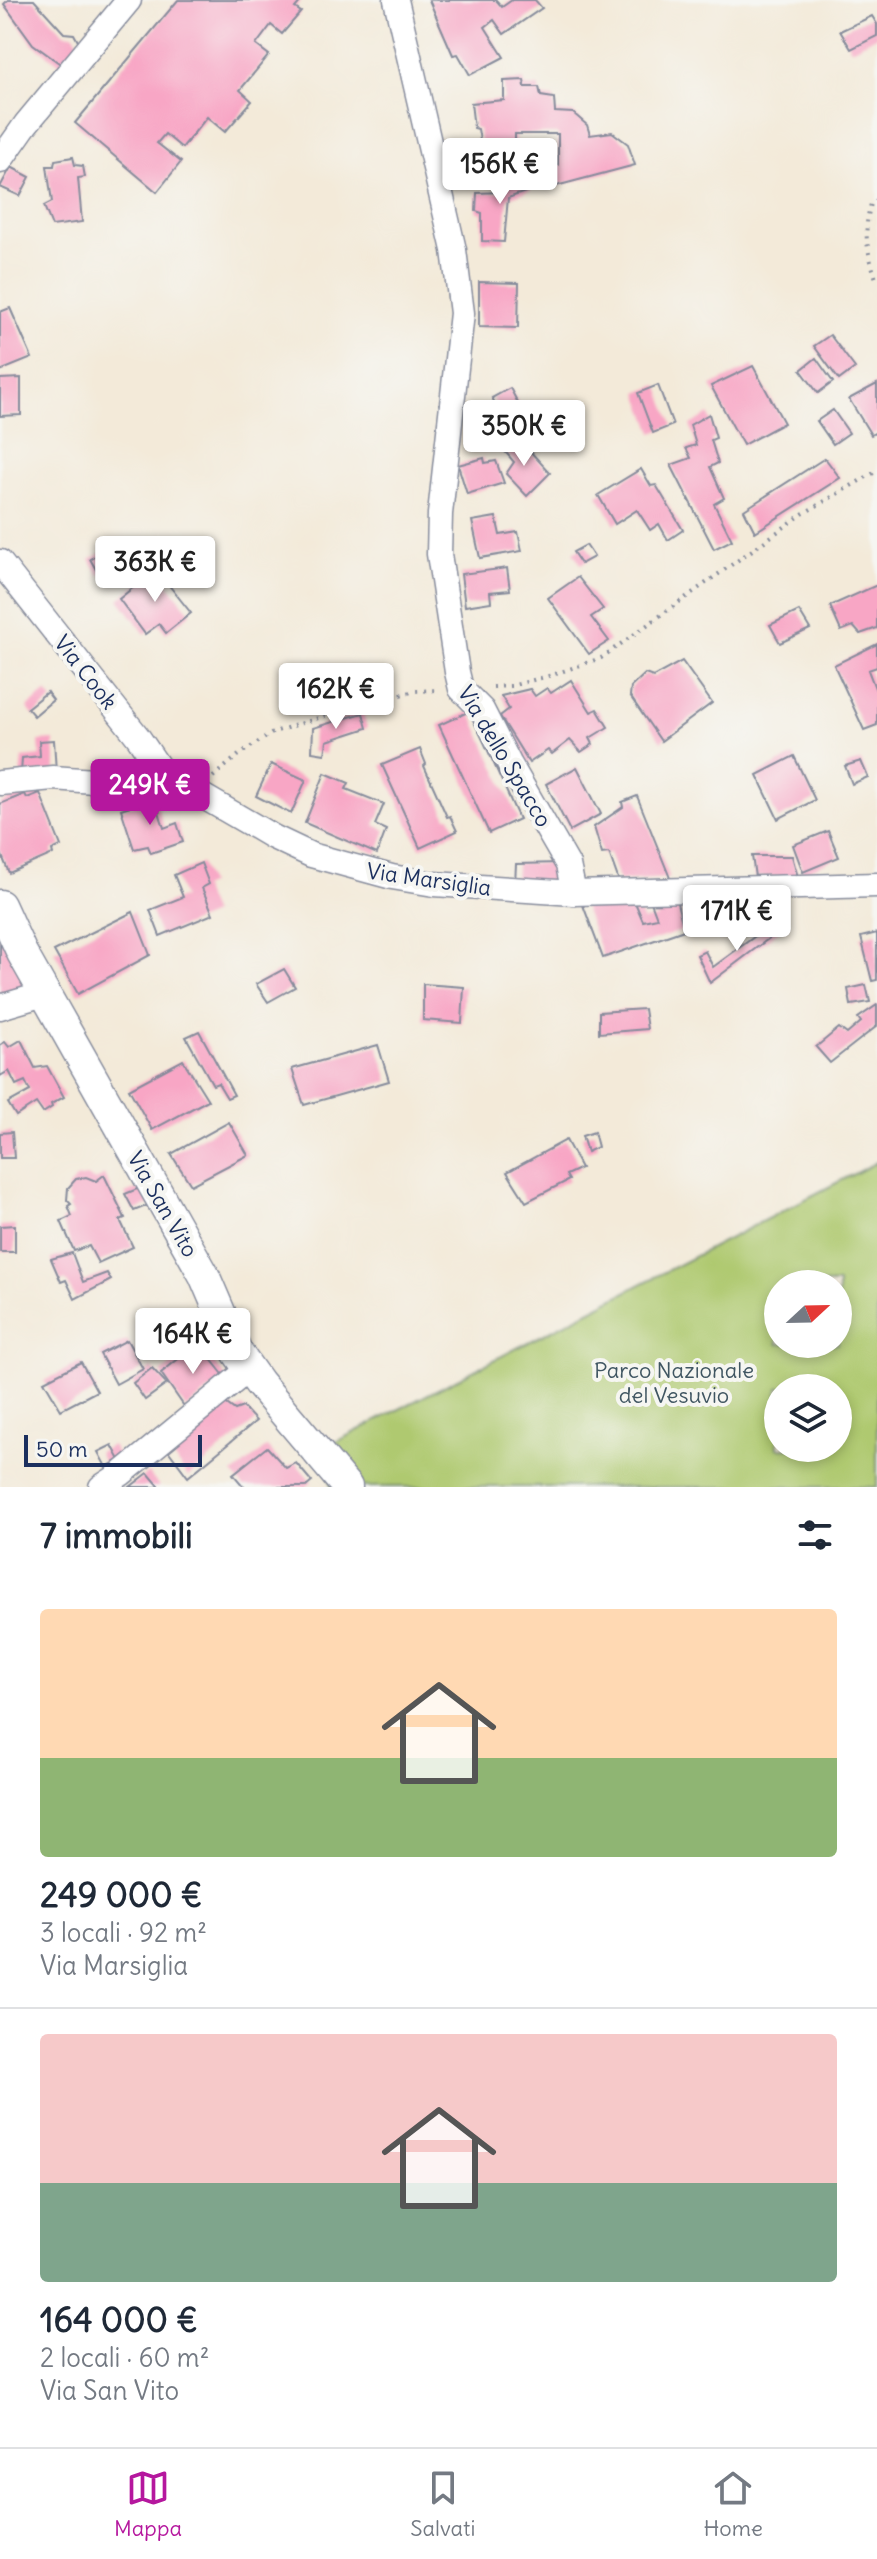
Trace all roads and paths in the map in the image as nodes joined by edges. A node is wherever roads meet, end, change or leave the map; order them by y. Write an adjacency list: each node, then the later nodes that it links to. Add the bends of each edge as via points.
1 (129, 0): 3 (street)
2 (396, 0): 8 (street, Via dello Spacco, via 454,250 462,313 439,554)
3 (0, 161)
4 (877, 200): 5 (path, via 866,220 866,248)
5 (877, 282)
6 (877, 471): 8 (path, via 804,513 601,658 511,686)
7 (0, 562): 10 (street, Via Cook)
8 (461, 689): 11 (path, via 415,691 274,732 240,754); 13 (street, Via dello Spacco, via 482,710 568,865)
9 (0, 783): 10 (street, Via Marsiglia, via 53,778)
10 (170, 784): 11 (street, Via Marsiglia)
11 (199, 794): 13 (street, Via Marsiglia, via 273,837 346,866 434,884)
12 (877, 885): 13 (street, Via Marsiglia)
13 (574, 893)
14 (0, 905): 15 (street, Via San Vito)
15 (44, 994): 16 (street); 17 (street, Via San Vito, via 204,1275)
16 (0, 1007)
17 (249, 1369): 18 (street); 19 (street, Via San Vito)
18 (101, 1487)
19 (347, 1487)

